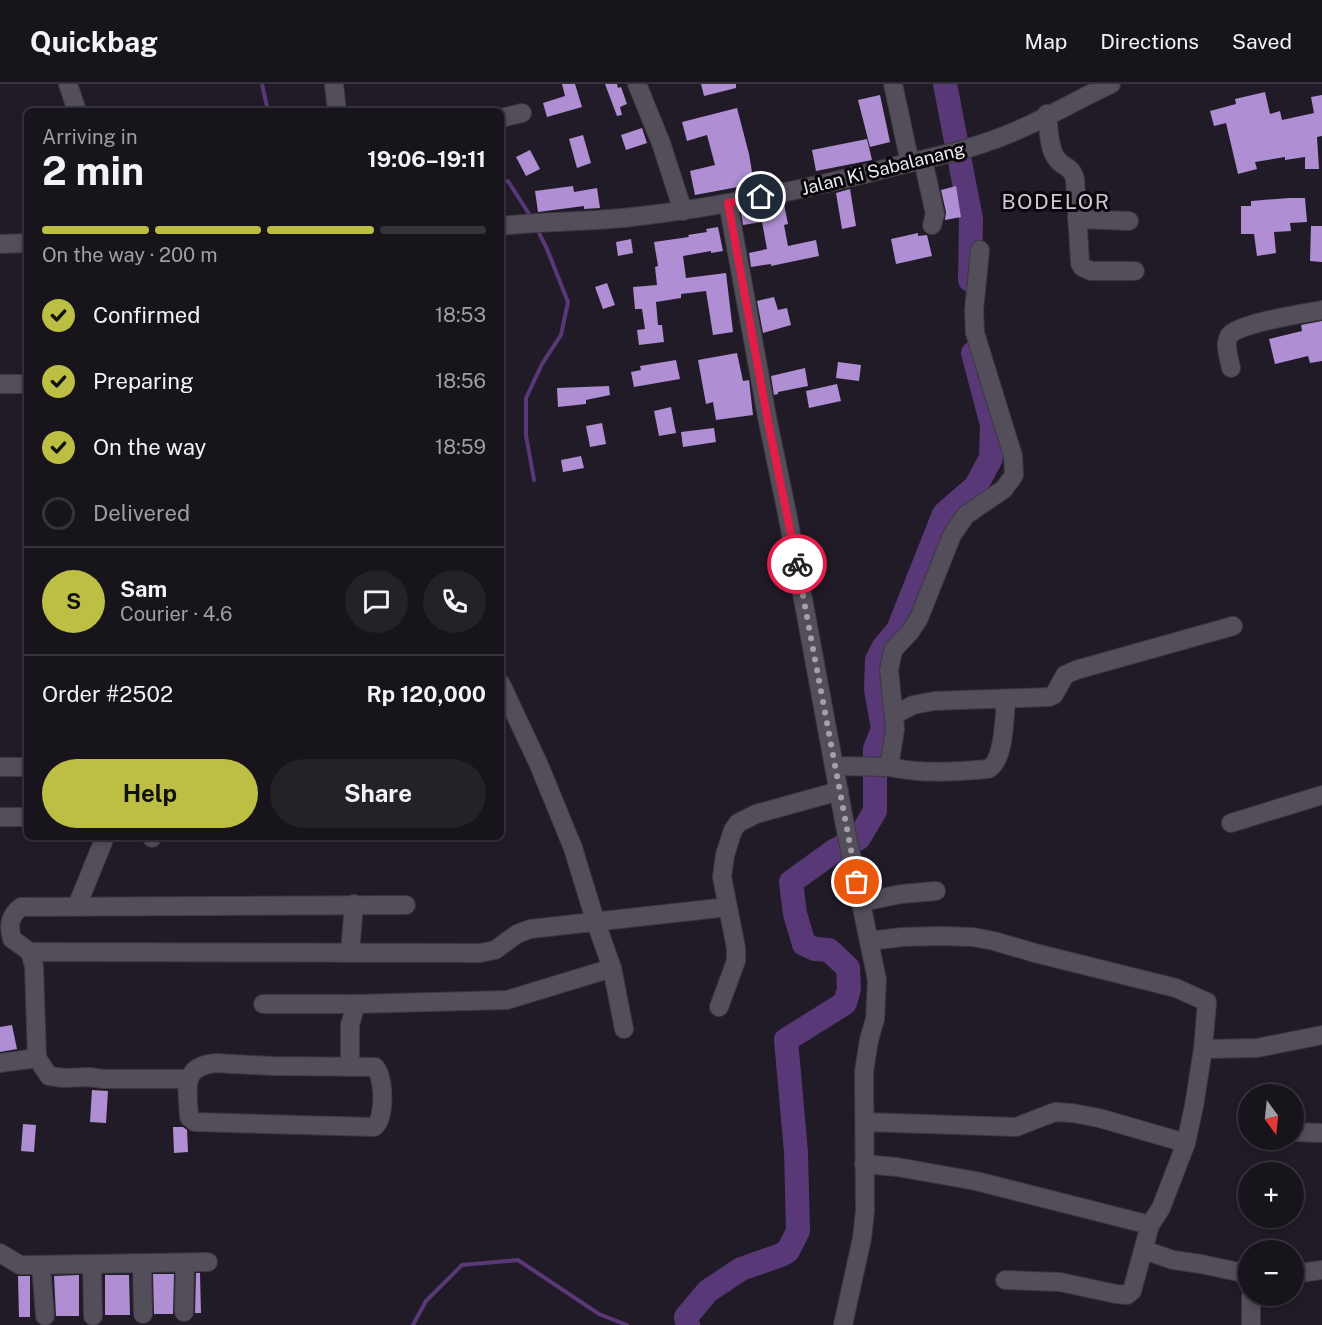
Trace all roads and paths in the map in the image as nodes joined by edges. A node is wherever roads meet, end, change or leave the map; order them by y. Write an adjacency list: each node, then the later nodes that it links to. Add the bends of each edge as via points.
1 (68, 84): 7 (street)
2 (334, 84): 8 (street)
3 (636, 84): 14 (street)
4 (892, 84): 12 (street)
5 (1110, 84): 6 (street, Jalan Ki Sabalanang)
6 (1077, 92): 10 (street, Jalan Ki Sabalanang)
7 (76, 108)
8 (337, 108)
9 (522, 113): 11 (street)
10 (1047, 114): 12 (street, Jalan Ki Sabalanang, via 1011,133); 15 (street, via 1053,152 1074,174)
11 (504, 117)
12 (916, 161): 13 (street, Jalan Ki Sabalanang); 17 (street, via 935,214)
13 (728, 203): 14 (street, Jalan Ki Sabalanang); 31 (street)
14 (683, 211): 18 (street, Jalan Ki Sabalanang)
15 (1077, 219): 16 (street); 22 (street, via 1082,267 1092,271)
16 (1129, 221)
17 (932, 225)
18 (504, 226)
19 (24, 243): 20 (street)
20 (0, 244)
21 (980, 250): 30 (street, via 975,333 1013,456 1014,476 1004,489 966,515 952,535 919,618 893,650 890,670)
22 (1135, 271)
23 (1322, 310): 24 (street, via 1233,331 1227,349)
24 (1231, 368)
25 (0, 384): 26 (street)
26 (24, 384)
27 (1233, 626): 29 (street, via 1076,670 1065,675 1049,697)
28 (504, 691): 47 (street, via 562,820)
29 (1006, 700): 30 (street, via 934,701 913,705); 34 (street, via 1000,753 988,769 927,773)
30 (894, 715): 34 (street, via 894,741)
31 (835, 766): 34 (street); 35 (street)
32 (0, 767): 33 (street)
33 (24, 767)
34 (879, 767)
35 (839, 791): 42 (street, via 779,806 738,823 725,855); 43 (street)
36 (1322, 795): 39 (street)
37 (0, 817): 38 (street)
38 (24, 817)
39 (1231, 823)
40 (104, 840): 46 (street)
41 (936, 891): 43 (street)
42 (725, 892): 47 (street); 55 (street, via 736,962)
43 (862, 902): 49 (street)
44 (354, 904): 45 (street); 46 (street); 51 (street)
45 (406, 905)
46 (77, 906): 48 (street, via 21,906)
47 (595, 920): 51 (street, via 530,929 495,950 480,953); 52 (street)
48 (5, 933): 50 (street)
49 (870, 941): 58 (street, via 973,937 1176,988 1207,1002); 63 (street, via 877,994 864,1072)
50 (30, 952): 51 (street); 59 (street, via 34,966)
51 (350, 953)
52 (612, 968): 54 (street, via 507,1000); 56 (street)
53 (263, 1004): 54 (street)
54 (356, 1004): 61 (street, via 350,1025)
55 (719, 1007)
56 (624, 1029)
57 (1322, 1035): 58 (street, via 1257,1048)
58 (1203, 1049): 66 (street)
59 (37, 1058): 60 (street); 62 (street, via 49,1077 55,1078)
60 (0, 1063)
61 (350, 1067): 62 (street, via 215,1063 196,1068); 62 (street, via 375,1067 379,1072 382,1112 374,1126 195,1122 189,1117)
62 (188, 1079)
63 (865, 1122): 66 (street, via 1016,1126 1055,1112 1072,1113); 67 (street)
64 (1304, 1132): 65 (street)
65 (1322, 1133)
66 (1186, 1143): 68 (street, via 1161,1208)
67 (864, 1164): 68 (street, via 976,1181); 85 (street, via 862,1238)
68 (1150, 1225): 69 (street)
69 (1144, 1250): 77 (street, via 1173,1260); 79 (street, via 1135,1285 1127,1294 1060,1282)
70 (0, 1253): 75 (street, via 20,1265)
71 (208, 1262): 72 (street)
72 (185, 1263): 74 (street); 81 (street)
73 (92, 1264): 74 (street); 75 (street); 84 (street)
74 (142, 1264): 82 (street)
75 (41, 1265): 83 (street)
76 (1322, 1270): 78 (street)
77 (1238, 1272)
78 (1304, 1272)
79 (1005, 1280)
80 (1251, 1306): 86 (street)
81 (184, 1312)
82 (142, 1314)
83 (45, 1316)
84 (93, 1317)
85 (843, 1325)
86 (1251, 1325)

